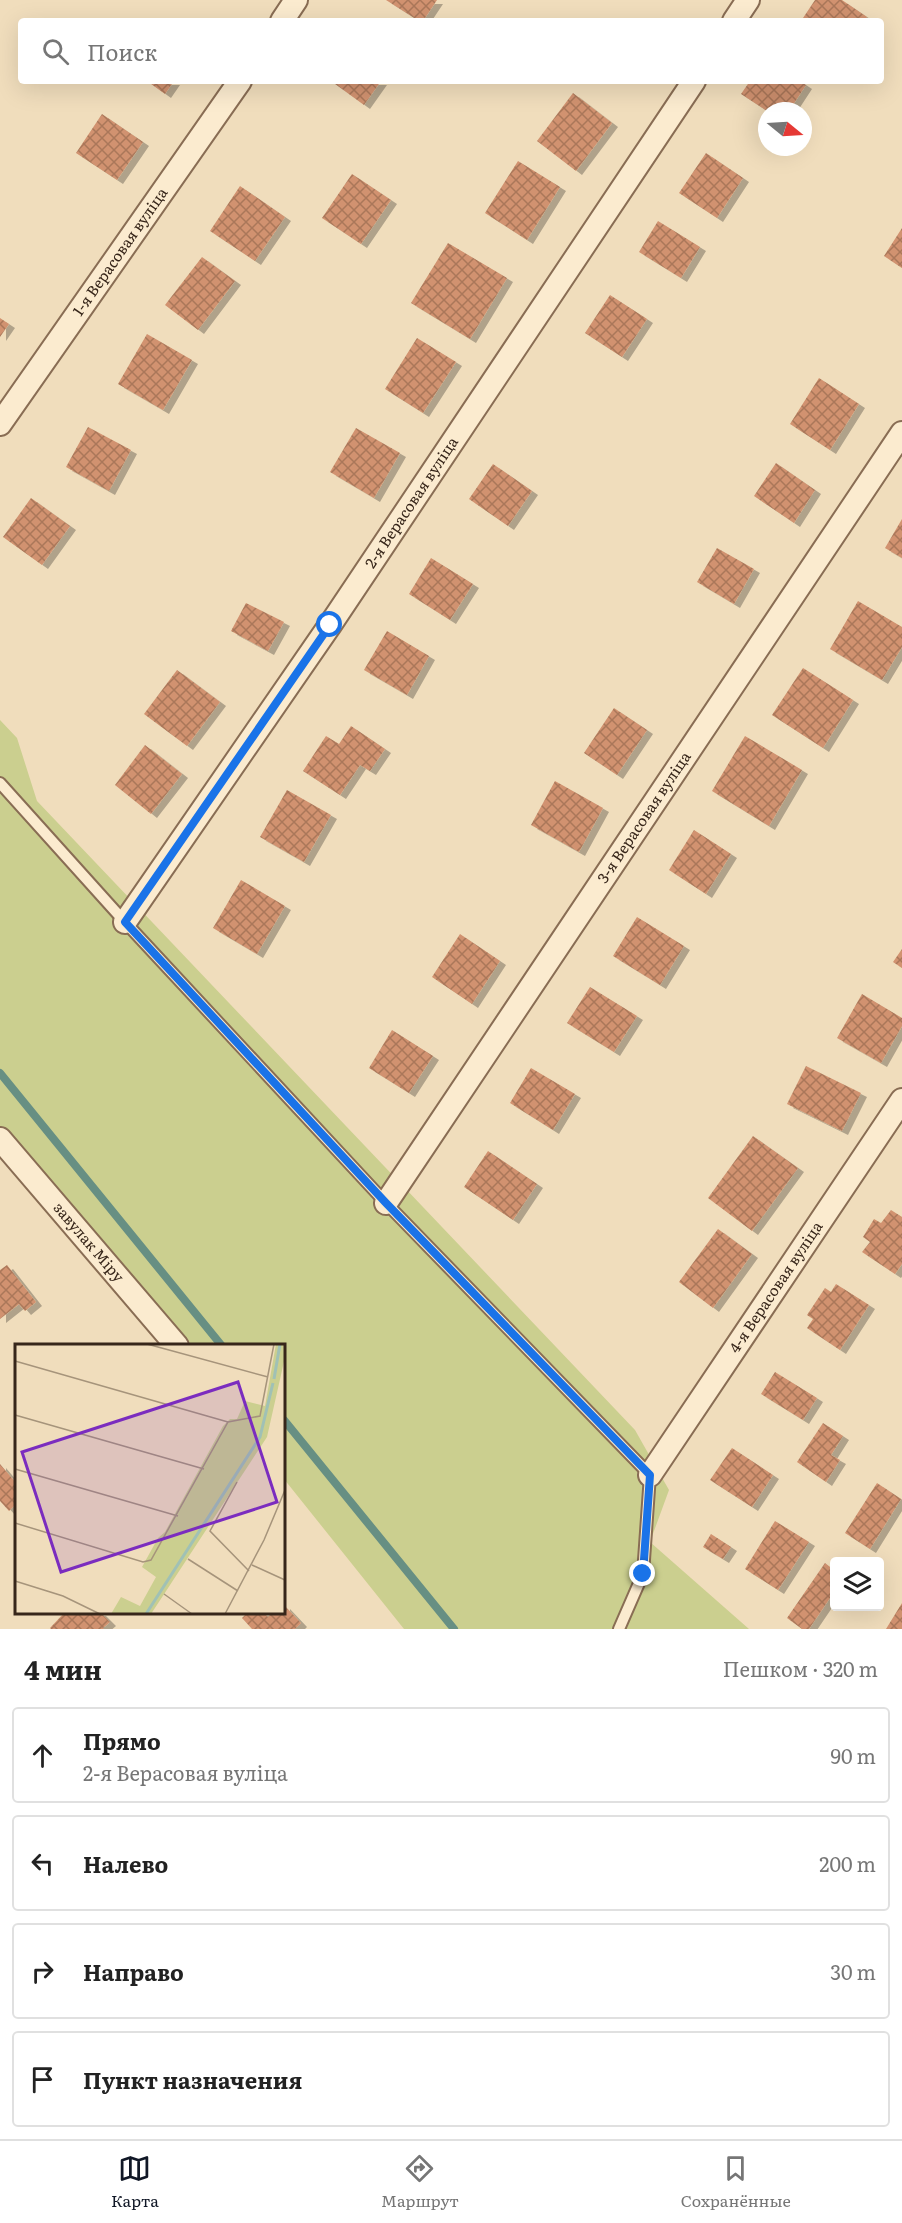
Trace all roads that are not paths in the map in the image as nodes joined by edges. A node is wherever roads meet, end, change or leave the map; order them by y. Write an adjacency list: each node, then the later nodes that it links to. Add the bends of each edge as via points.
1 (296, 0): 3 (street)
2 (748, 0): 4 (street)
3 (284, 18)
4 (736, 18)
5 (238, 84): 7 (street, 1-я Верасовая вуліца)
6 (692, 84): 10 (street, 2-я Верасовая вуліца, via 330,625)
7 (0, 424)
8 (902, 433): 13 (street, 3-я Верасовая вуліца)
9 (0, 783): 10 (lane)
10 (125, 922): 13 (lane)
11 (902, 1100): 15 (street, 4-я Верасовая вуліца)
12 (0, 1139): 14 (street, завулак Міру)
13 (386, 1203): 15 (lane)
14 (175, 1344)
15 (650, 1475): 16 (lane, via 643,1574)
16 (619, 1629)

